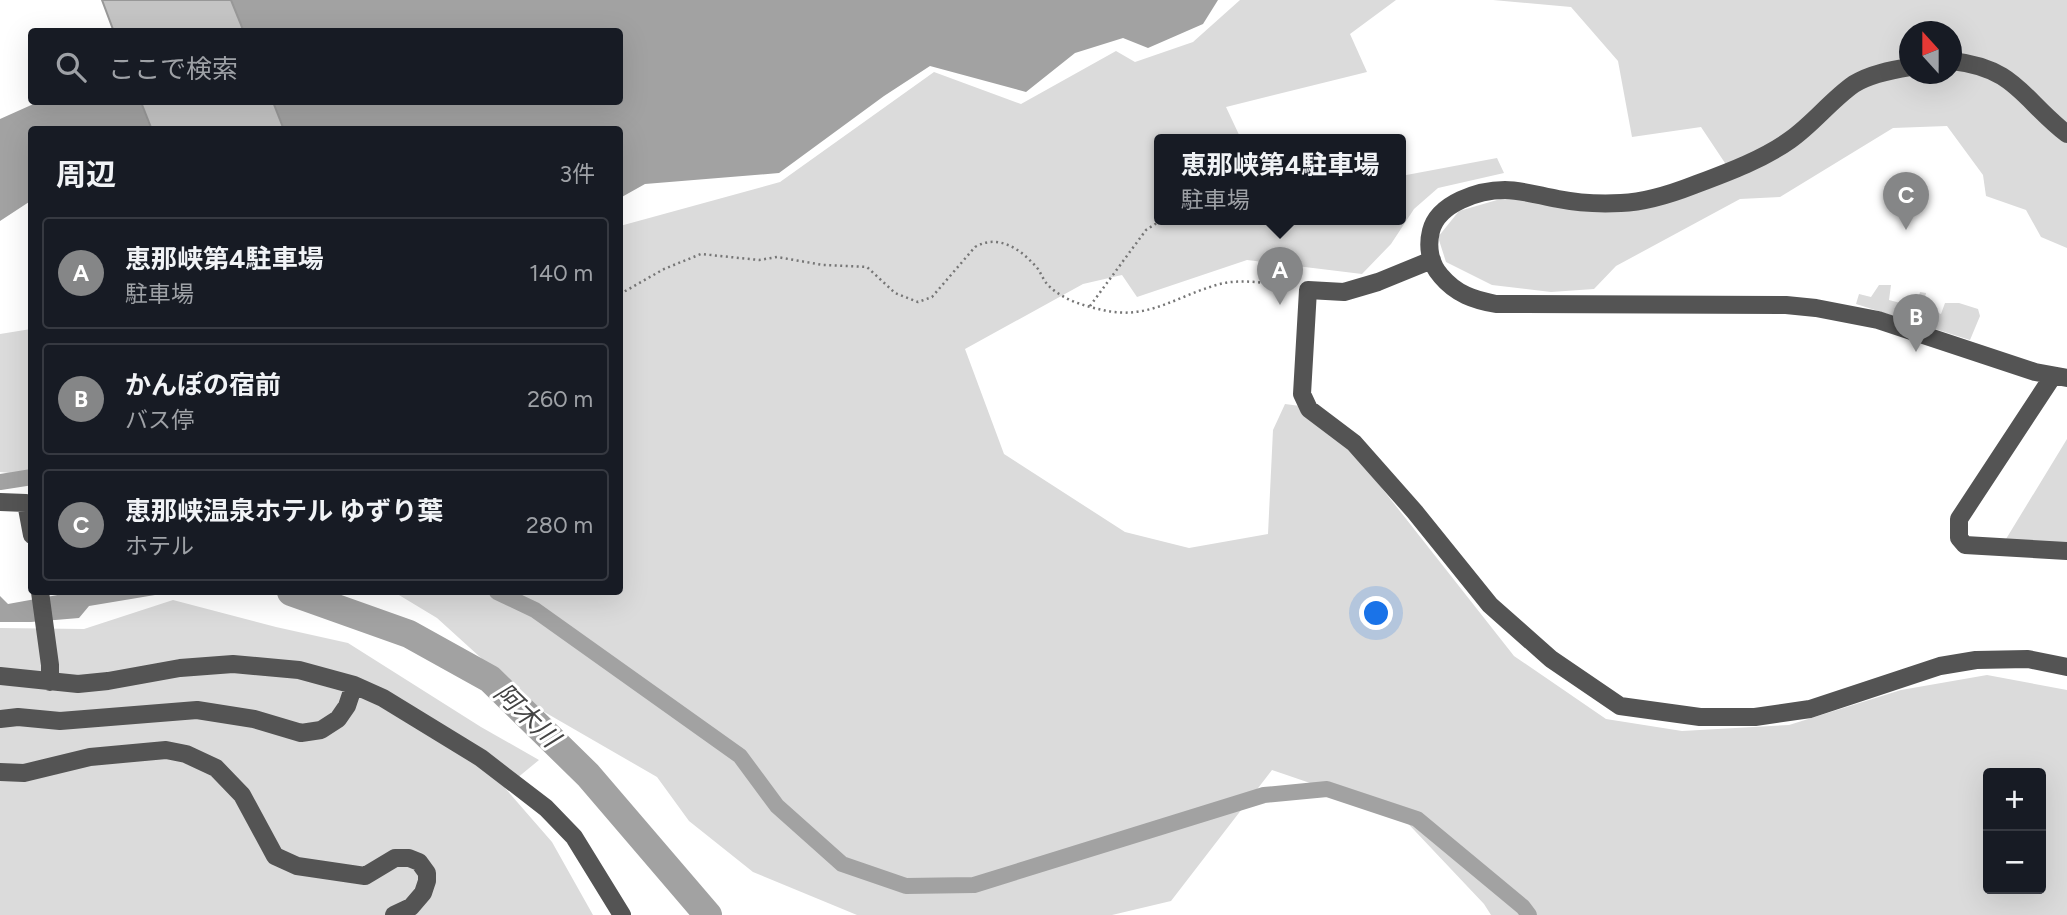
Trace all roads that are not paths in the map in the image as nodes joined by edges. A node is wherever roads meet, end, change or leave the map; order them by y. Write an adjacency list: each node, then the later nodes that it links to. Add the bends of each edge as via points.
1 (1962, 63): 3 (street, via 1987,67 2010,81)
2 (1899, 68): 4 (street, via 1856,83 1771,152 1667,194 1622,203 1562,200 1506,190 1466,198 1434,222 1429,247)
3 (2067, 134)
4 (1432, 260): 5 (street, via 1450,286 1479,301 1816,308 1878,320); 10 (street, via 1344,292 1308,290 1302,394 1310,409 1354,443 1489,605 1551,659 1620,706 1700,717 1755,717 1810,709 1940,666 1976,660 2028,659)
5 (2060, 377): 8 (street, via 1959,519 1959,538 1965,545)
6 (0, 502): 7 (street, via 26,503)
7 (28, 514)
8 (2067, 551)
9 (40, 595): 11 (street)
10 (2067, 667)
11 (50, 673): 12 (street); 13 (street, via 78,684 233,664 299,670)
12 (0, 676)
13 (354, 685): 14 (street, via 338,719 321,730 301,733 254,719 197,710 60,721); 17 (street, via 481,758 546,808 574,837)
14 (0, 719)
15 (0, 772): 16 (street, via 24,773 90,757 166,750 186,754 216,768 242,795 275,856 297,866 365,876 396,858 419,862 426,873 423,893 411,907)
16 (394, 915)
17 (622, 915)

